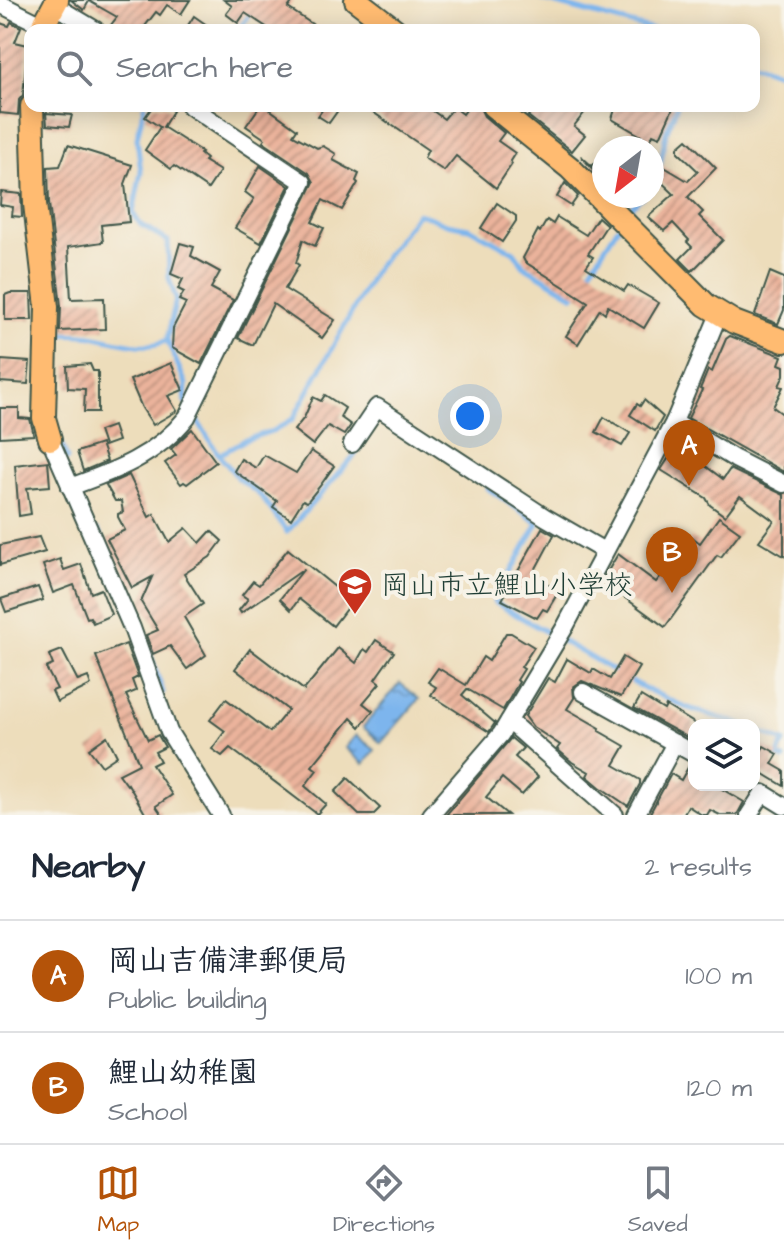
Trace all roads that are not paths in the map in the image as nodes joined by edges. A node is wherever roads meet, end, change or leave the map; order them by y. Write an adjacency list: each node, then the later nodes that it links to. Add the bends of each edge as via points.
1 (356, 0): 7 (main road)
2 (56, 2): 5 (main road); 6 (street)
3 (0, 4): 4 (street)
4 (37, 24)
5 (44, 24)
6 (87, 24)
7 (387, 24)
8 (32, 112): 14 (main road, via 35,204 47,307 44,418)
9 (199, 112): 17 (street, via 303,182 175,433 154,451)
10 (500, 112): 11 (main road, via 570,168)
11 (719, 314): 12 (main road); 13 (street)
12 (784, 341)
13 (674, 422): 16 (street); 18 (street)
14 (50, 439): 17 (street)
15 (352, 444): 18 (street, via 377,407)
16 (784, 484)
17 (70, 487): 24 (street, via 132,628 169,732)
18 (604, 551): 20 (street)
19 (583, 692): 21 (street)
20 (509, 721): 25 (street); 26 (street)
21 (675, 743): 22 (street); 27 (street)
22 (688, 751)
23 (784, 806): 28 (street, via 763,793)
24 (221, 815)
25 (431, 815)
26 (615, 815)
27 (636, 815)
28 (749, 815)

